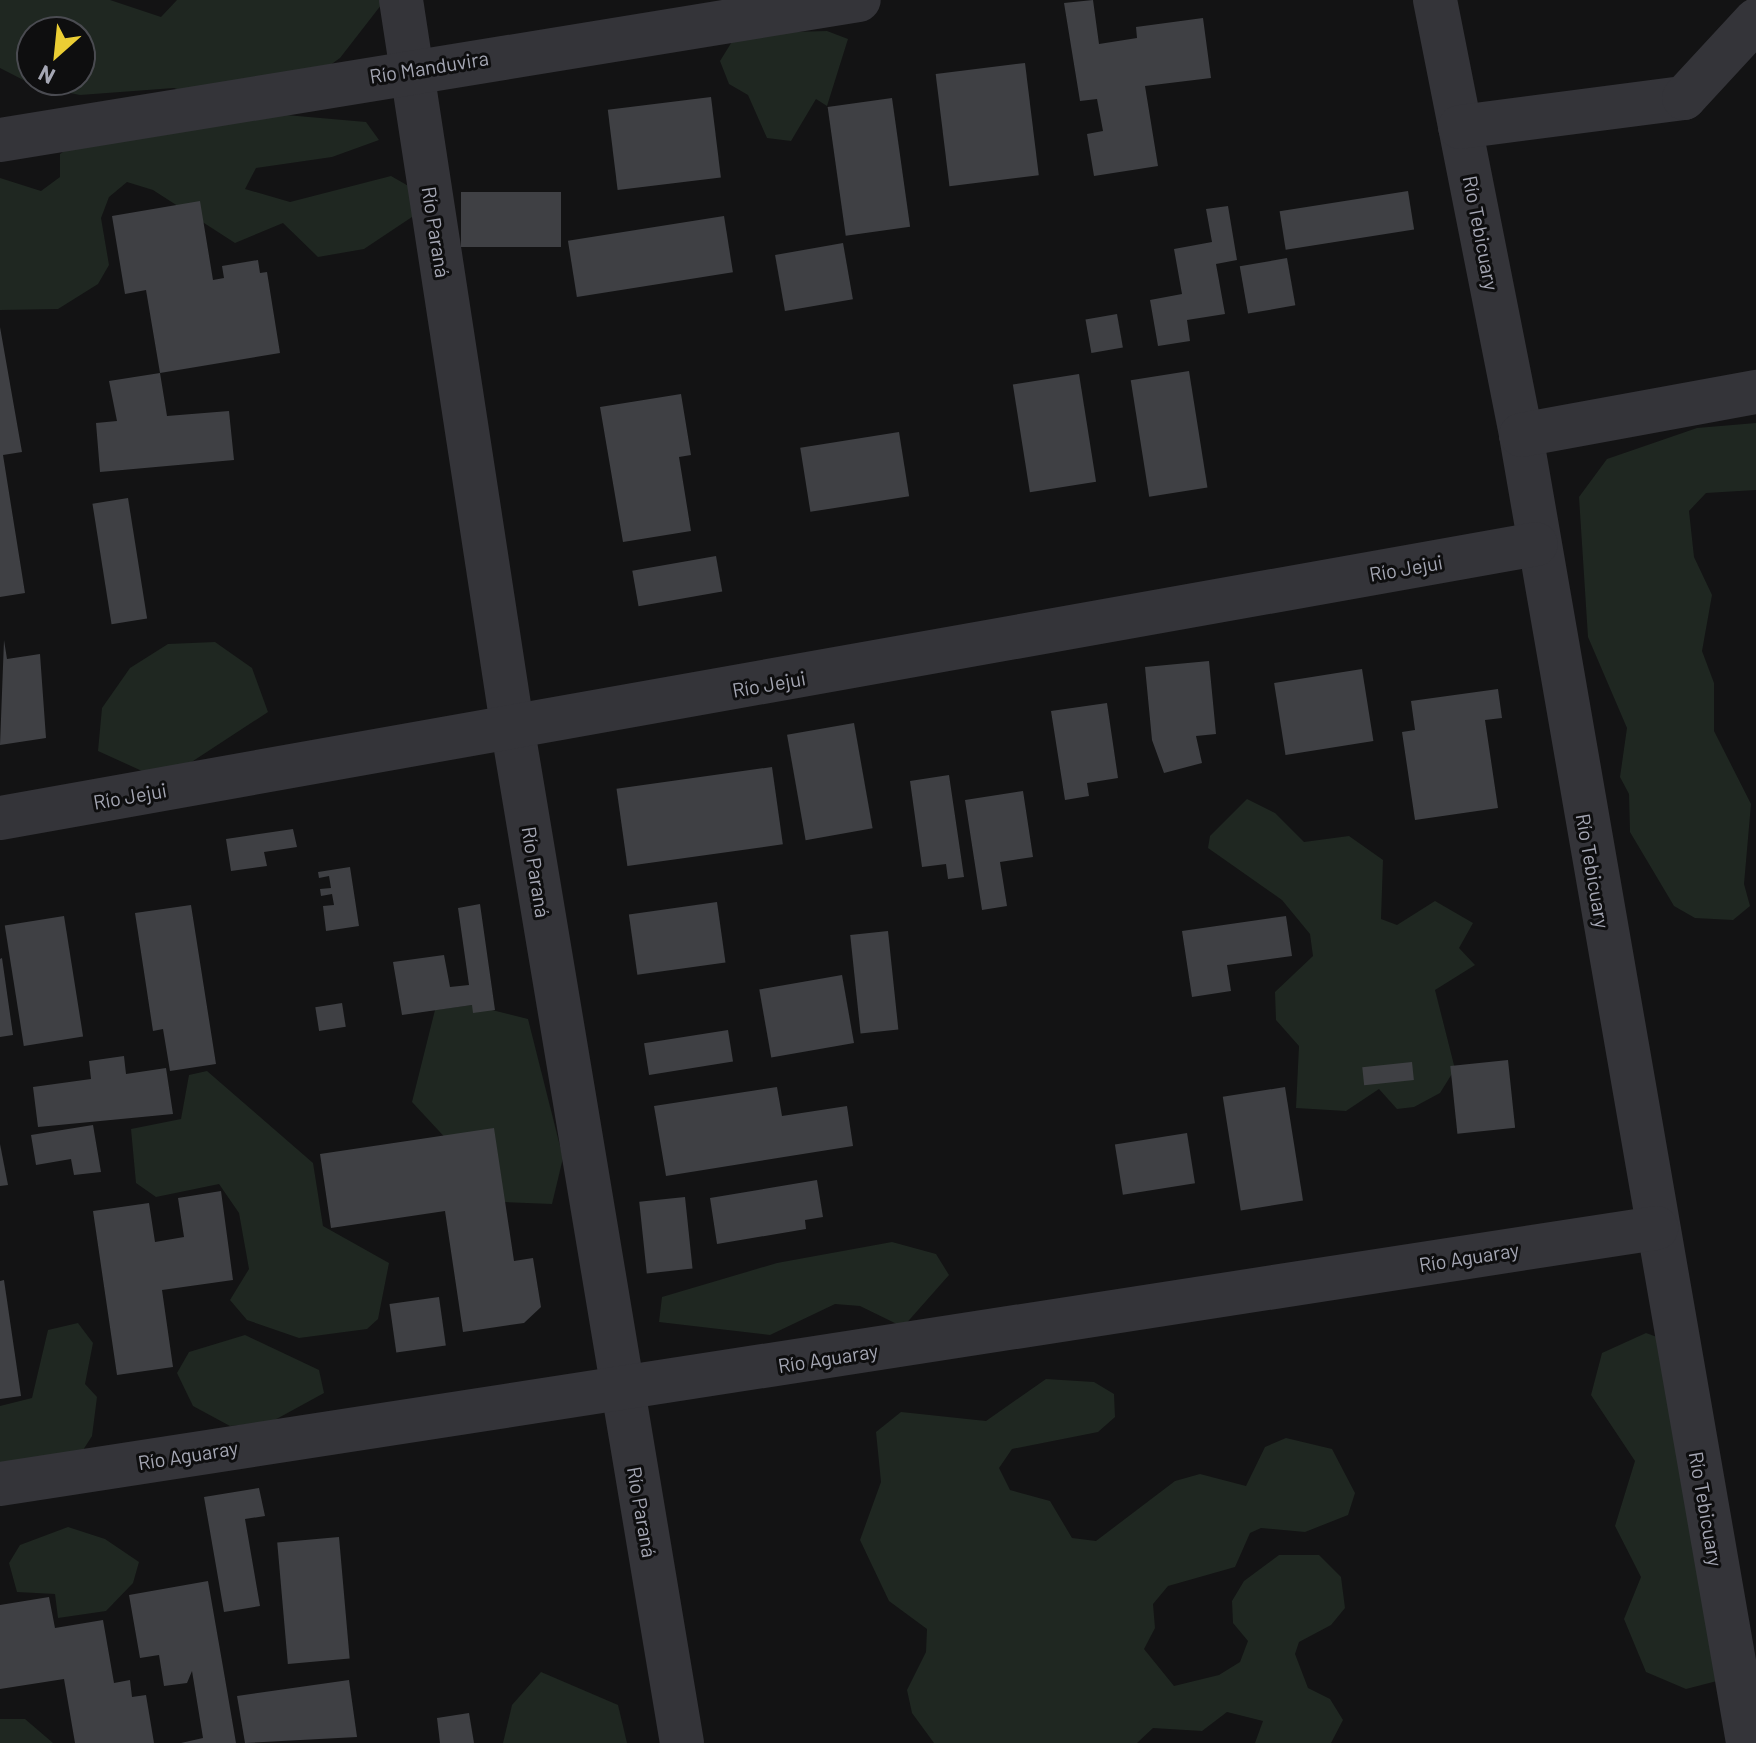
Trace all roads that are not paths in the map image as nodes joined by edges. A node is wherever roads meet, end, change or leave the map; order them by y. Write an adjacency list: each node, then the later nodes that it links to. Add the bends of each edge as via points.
1 (401, 0): 5 (street, Río Paraná)
2 (859, 0): 5 (street, Río Manduvira)
3 (1435, 0): 6 (street, Río Tebicuary)
4 (1756, 20): 6 (street, via 1684,98)
5 (412, 70): 7 (street, Río Manduvira); 11 (street, Río Paraná)
6 (1460, 127): 9 (street, Río Tebicuary)
7 (0, 140)
8 (1756, 392): 9 (street)
9 (1521, 435): 10 (street, Río Tebicuary)
10 (1536, 544): 11 (street, Río Jejui); 13 (street, Río Tebicuary)
11 (513, 731): 12 (street, Río Jejui); 14 (street, Río Paraná)
12 (0, 818)
13 (1656, 1228): 14 (street, Río Aguaray); 17 (street, Río Tebicuary)
14 (621, 1390): 15 (street, Río Aguaray); 16 (street, Río Paraná)
15 (0, 1484)
16 (682, 1743)
17 (1748, 1743)

